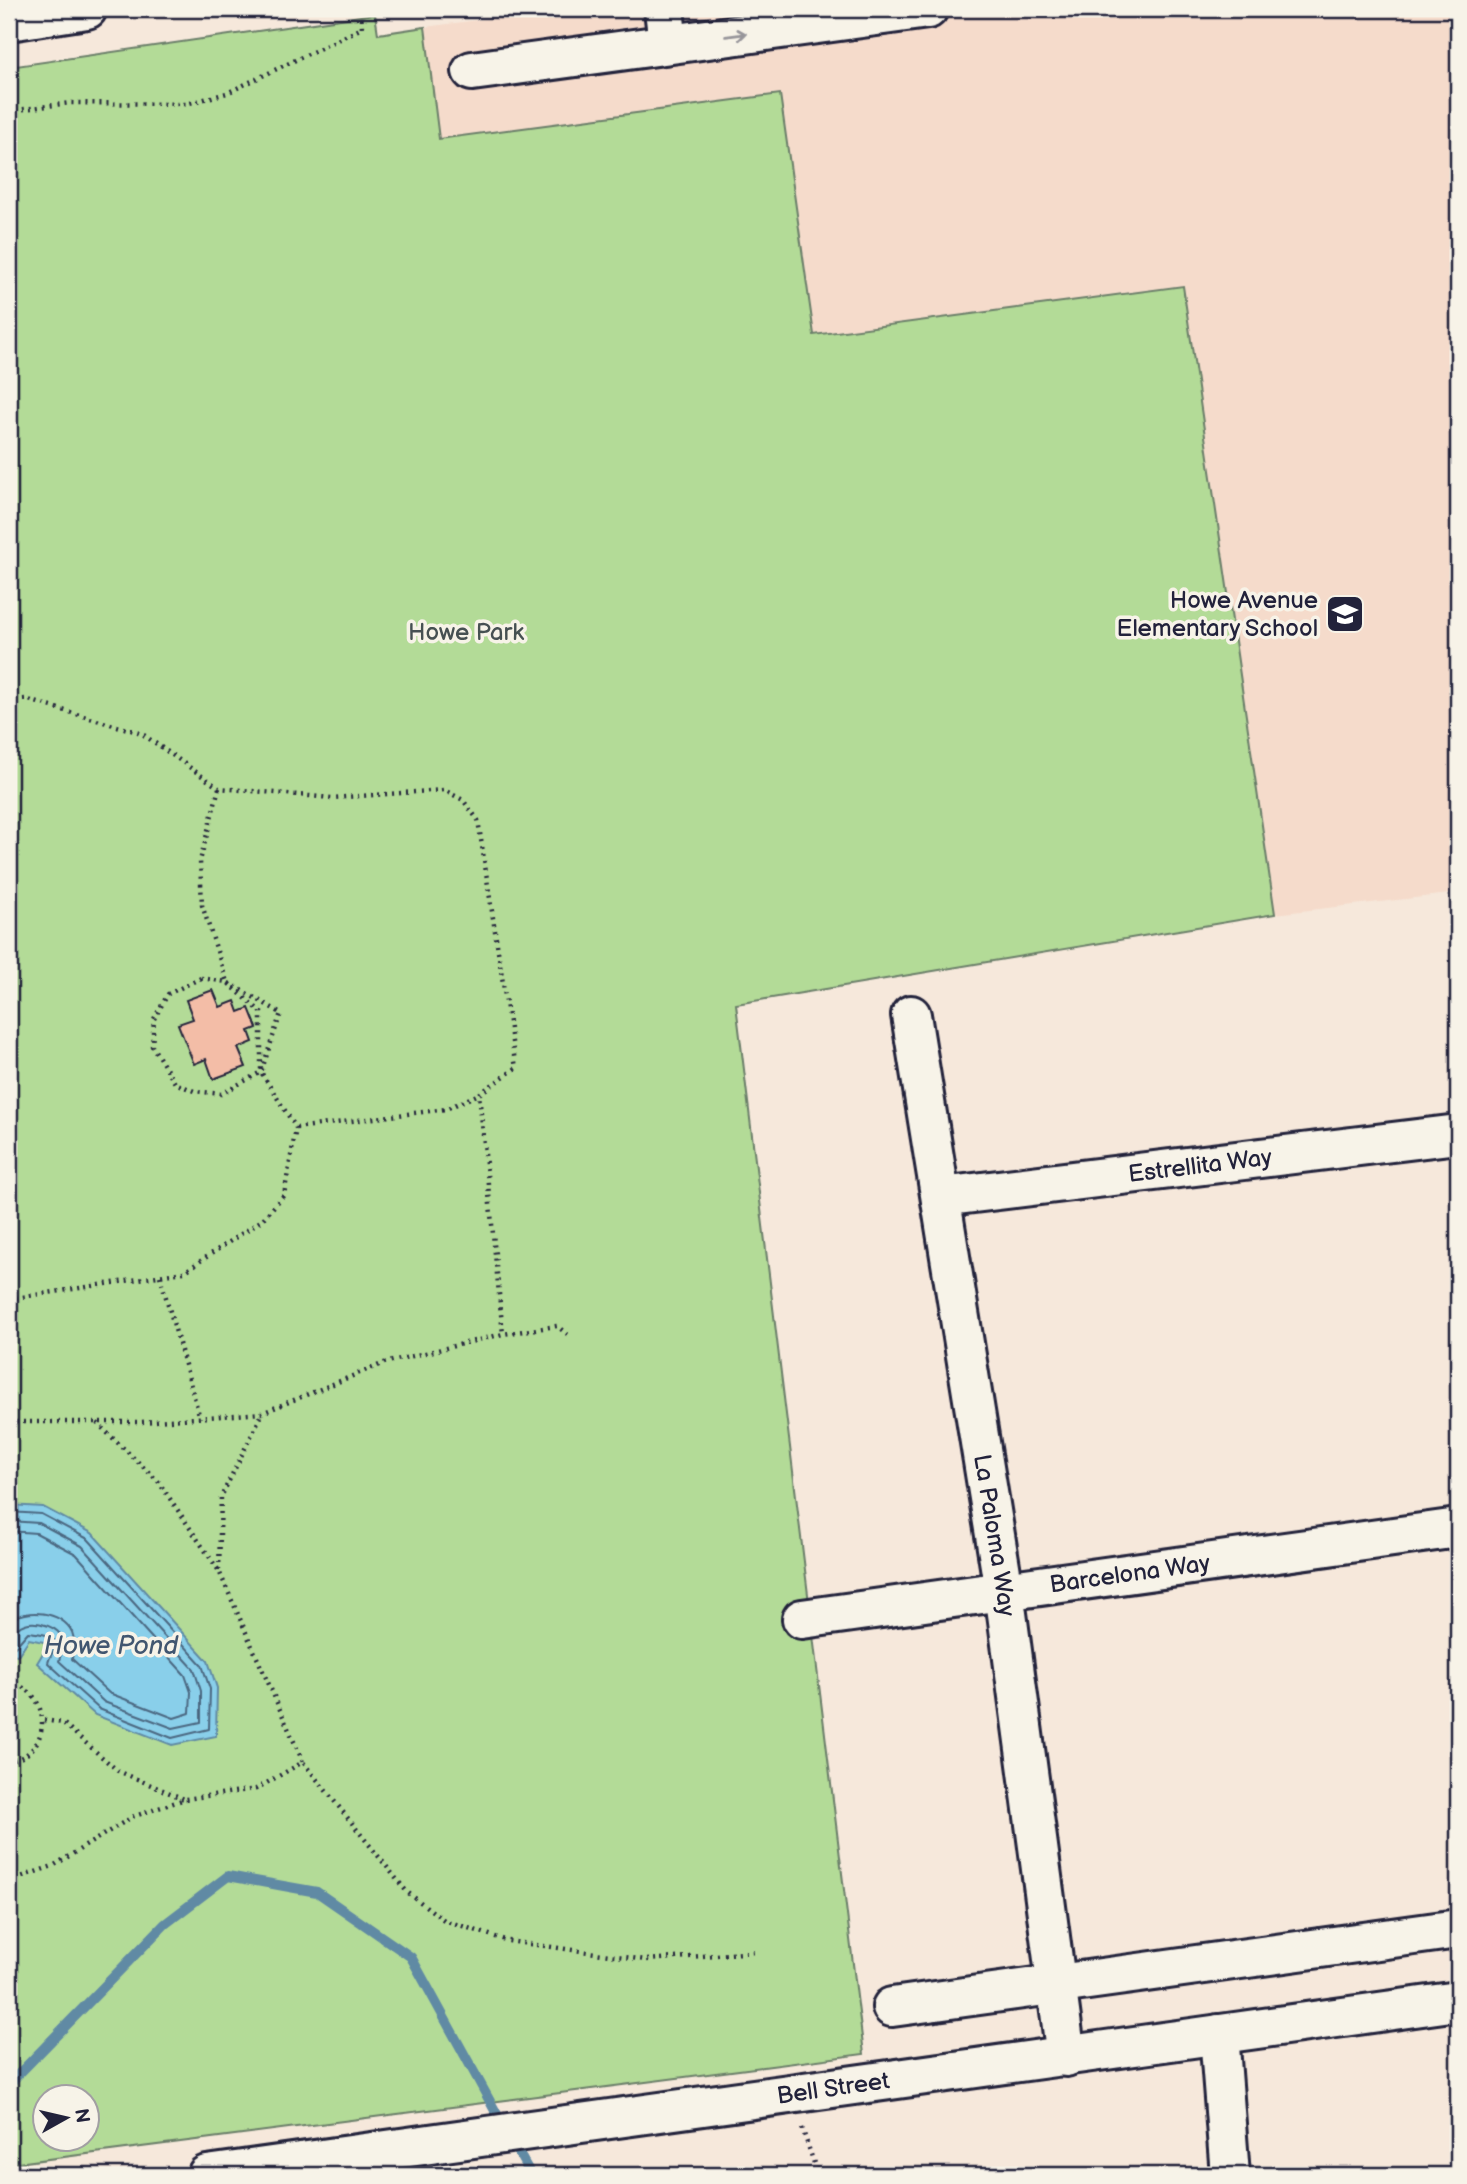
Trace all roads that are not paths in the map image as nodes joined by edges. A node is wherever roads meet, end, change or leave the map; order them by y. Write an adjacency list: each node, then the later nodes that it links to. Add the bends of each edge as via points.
1 (87, 9): 3 (street)
2 (928, 9): 4 (street, one-way to 2)
3 (9, 21)
4 (666, 27): 5 (street)
5 (472, 71)
6 (911, 1015): 8 (street, La Paloma Way)
7 (1458, 1134): 8 (street, Estrellita Way)
8 (941, 1197): 10 (street, La Paloma Way)
9 (1458, 1528): 10 (street, Barcelona Way)
10 (1004, 1591): 11 (street, Barcelona Way); 13 (street, La Paloma Way)
11 (802, 1619)
12 (1458, 1929): 13 (street)
13 (1055, 1984): 15 (street); 17 (street, La Paloma Way)
14 (1458, 2001): 16 (street, Bell Street)
15 (892, 2007)
16 (1219, 2034): 17 (street, Bell Street); 20 (street)
17 (1066, 2057): 18 (street, Bell Street, via 463,2140)
18 (376, 2164): 19 (street, Bell Street)
19 (207, 2175)
20 (1230, 2175)

